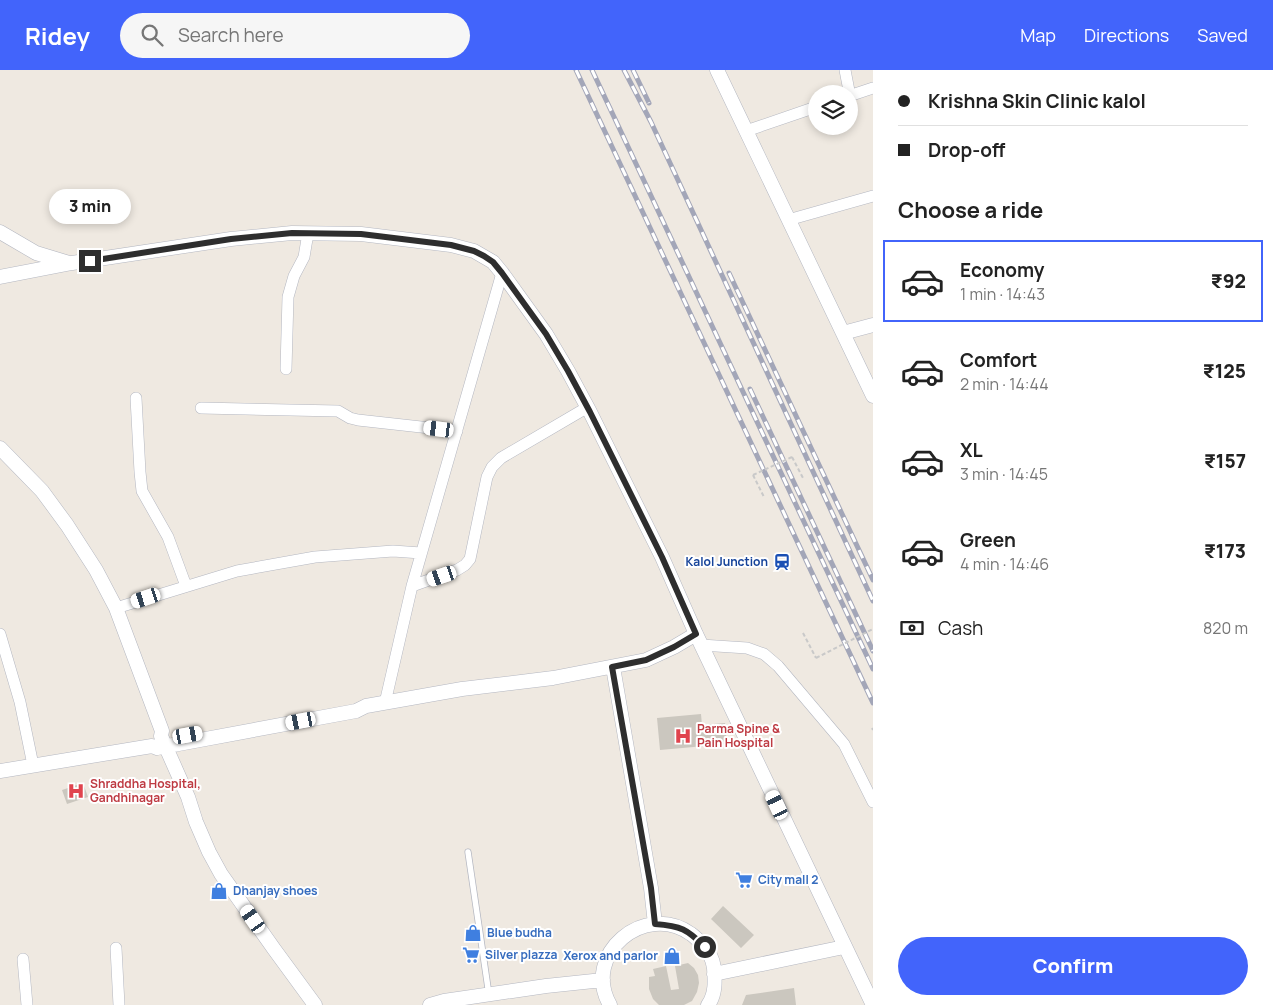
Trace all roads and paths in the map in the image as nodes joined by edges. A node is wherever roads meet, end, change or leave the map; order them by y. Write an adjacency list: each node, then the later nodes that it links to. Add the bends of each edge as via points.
1 (717, 70): 7 (street)
2 (845, 70): 3 (street)
3 (847, 85)
4 (873, 88): 5 (street)
5 (858, 93)
6 (808, 110): 7 (street)
7 (746, 131): 9 (street)
8 (873, 196): 9 (street)
9 (788, 220): 16 (street)
10 (0, 232): 12 (street, via 36,253)
11 (308, 233): 12 (street, via 231,239); 13 (street, via 361,234 462,247 484,256); 17 (street, via 304,257 288,297)
12 (72, 263): 14 (street)
13 (502, 273): 21 (street, via 546,334); 22 (street)
14 (0, 277)
15 (873, 325): 16 (street)
16 (843, 333): 18 (street)
17 (286, 369)
18 (873, 396)
19 (136, 398): 27 (street, via 142,491 168,538)
20 (201, 408): 22 (street, via 338,411 358,420)
21 (588, 408): 28 (street, via 501,458 492,467 487,477 470,559 457,570); 33 (street, via 662,557)
22 (457, 431): 26 (street)
23 (0, 448): 29 (street, via 42,492 67,525)
24 (804, 480): 25 (path, bridge, via 792,457 753,474)
25 (764, 497)
26 (422, 553): 27 (street, via 393,551 315,557 237,571); 28 (street)
27 (186, 586): 29 (street)
28 (412, 586): 35 (street)
29 (116, 608): 36 (street)
30 (873, 629): 31 (path, bridge, via 816,658)
31 (803, 633)
32 (0, 634): 37 (street, via 20,702)
33 (698, 640): 34 (street, via 646,660); 39 (street, via 747,648 764,654 778,666 844,744); 42 (street)
34 (612, 667): 35 (street); 41 (street)
35 (385, 703): 36 (street, via 356,711)
36 (164, 741): 37 (street); 50 (street, via 209,852); 51 (street, via 195,794 216,848 280,944)
37 (33, 765): 38 (street)
38 (0, 771)
39 (873, 802)
40 (468, 852): 47 (lane)
41 (655, 924): 45 (street, via 674,925 691,934 705,947); 46 (street, via 627,933 616,943 604,966)
42 (844, 947): 45 (street); 55 (street)
43 (116, 948): 49 (street)
44 (23, 959): 48 (street)
45 (714, 974): 54 (street, via 715,983)
46 (603, 980): 47 (street); 53 (street)
47 (489, 995): 52 (street)
48 (27, 1005)
49 (119, 1005)
50 (315, 1005)
51 (326, 1005)
52 (430, 1005)
53 (610, 1005)
54 (708, 1005)
55 (873, 1005)

